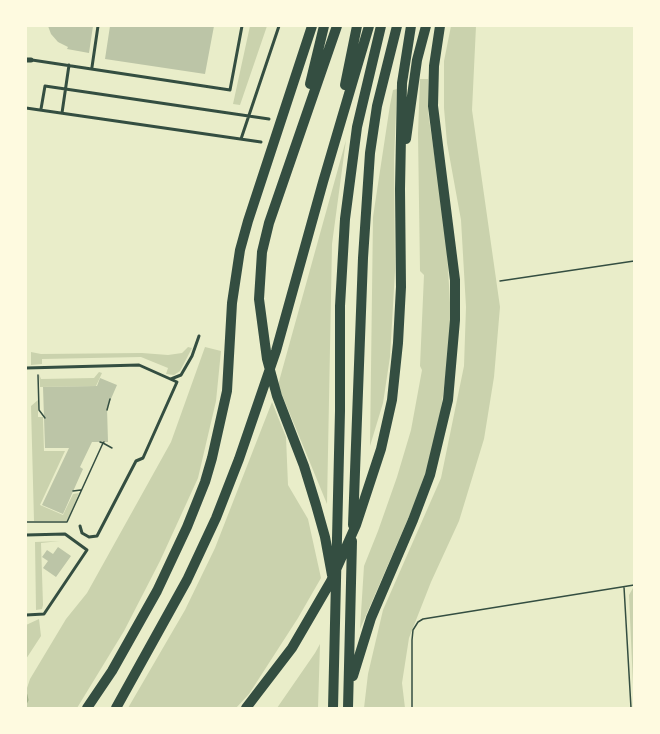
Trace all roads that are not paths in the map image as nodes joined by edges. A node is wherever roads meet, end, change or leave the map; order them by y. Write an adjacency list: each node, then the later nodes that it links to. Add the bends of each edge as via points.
1 (98, 26): 16 (lane)
2 (242, 26): 16 (lane, via 230,90)
3 (279, 26): 21 (lane)
4 (312, 26): 36 (highway, via 240,250 226,391 205,482 157,591)
5 (324, 26): 25 (highway)
6 (337, 26): 25 (highway)
7 (357, 26): 22 (highway)
8 (369, 26): 22 (highway)
9 (381, 26): 33 (highway, via 357,127 345,219)
10 (398, 26): 35 (highway, via 377,106 370,153 355,449)
11 (411, 26): 27 (highway, via 402,83)
12 (426, 26): 27 (highway, via 414,80)
13 (440, 26): 35 (highway, via 433,106 455,280 448,400 430,475 371,618)
14 (28, 60): 15 (lane)
15 (69, 65): 16 (lane); 17 (lane)
16 (92, 68)
17 (65, 89): 19 (lane, via 45,86); 20 (lane); 21 (lane)
18 (26, 108): 19 (lane)
19 (41, 109): 20 (lane)
20 (62, 113): 24 (lane)
21 (249, 115): 23 (lane); 24 (lane)
22 (341, 118): 37 (highway, via 276,351 240,459 172,608)
23 (269, 119)
24 (241, 140): 26 (lane)
25 (297, 140): 33 (highway, via 262,252 261,323 278,396 325,537)
26 (261, 142)
27 (400, 189): 38 (highway, via 399,343 381,449 340,561 279,667)
28 (199, 336): 30 (lane, via 181,375)
29 (28, 368): 30 (lane, via 140,364)
30 (171, 379): 31 (lane, via 177,382 143,458 136,461 103,527 97,536 89,537)
31 (80, 526)
32 (26, 535): 34 (lane, via 65,534 87,550 44,614)
33 (336, 596): 39 (highway)
34 (26, 615)
35 (349, 691): 40 (highway)
36 (87, 708)
37 (116, 708)
38 (246, 708)
39 (333, 708)
40 (348, 708)

